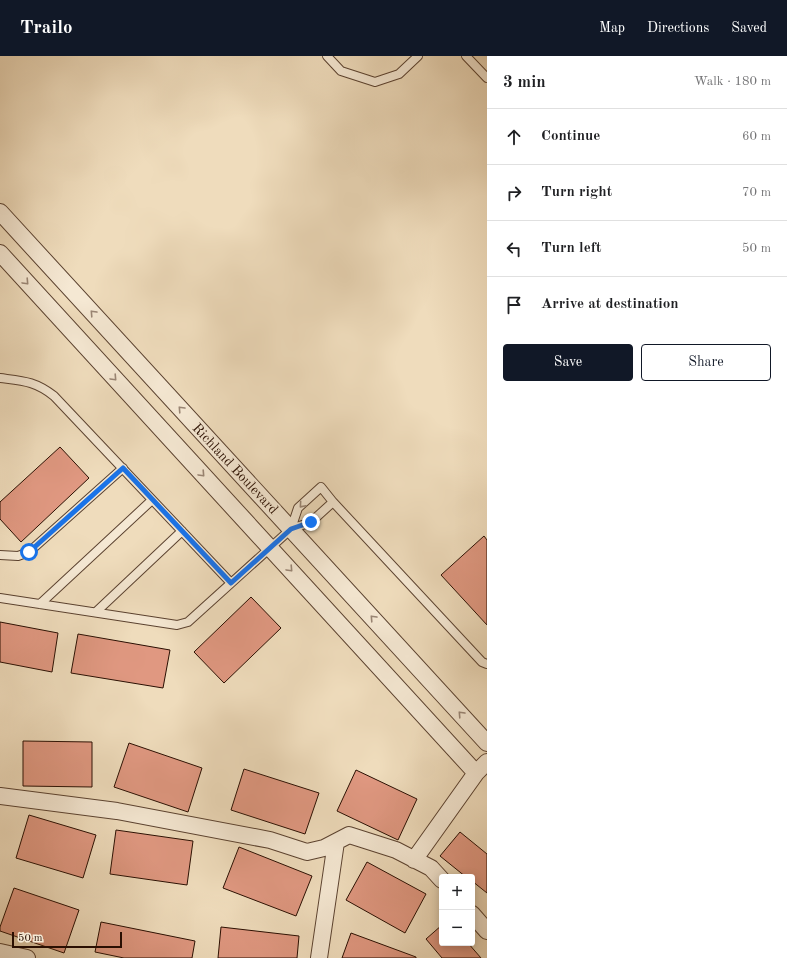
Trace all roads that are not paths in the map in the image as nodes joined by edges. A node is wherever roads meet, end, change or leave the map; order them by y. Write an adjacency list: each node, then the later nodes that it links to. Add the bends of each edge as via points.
1 (327, 56): 2 (lane, via 341,71 375,82 399,74)
2 (418, 56)
3 (466, 56): 4 (lane)
4 (487, 78)
5 (0, 212): 11 (street, Richland Boulevard, one-way to 5)
6 (0, 253): 13 (street, Richland Boulevard, one-way to 13)
7 (0, 378): 8 (lane, via 28,382 44,388)
8 (123, 468): 9 (lane); 14 (lane, via 29,552 18,556)
9 (152, 500): 12 (lane); 17 (lane)
10 (333, 502): 11 (lane, via 311,522); 11 (lane, one-way to 11, via 321,487 298,508); 19 (lane, via 482,662)
11 (291, 529): 13 (lane); 20 (street, Richland Boulevard, one-way to 11)
12 (182, 531): 15 (lane); 18 (lane)
13 (271, 548): 15 (lane); 21 (street, Richland Boulevard, one-way to 21)
14 (0, 555)
15 (231, 583): 18 (lane, via 188,622 177,626)
16 (0, 598): 17 (lane)
17 (40, 604): 18 (lane)
18 (96, 612)
19 (487, 664)
20 (487, 743)
21 (482, 767): 24 (street)
22 (0, 796): 23 (street, via 117,811 270,840 307,852)
23 (336, 842): 24 (street, via 349,835 396,850); 30 (street)
24 (414, 860): 25 (street, via 431,868)
25 (439, 877)
26 (475, 917): 27 (street)
27 (487, 931)
28 (0, 952): 29 (street)
29 (27, 958)
30 (319, 958)

